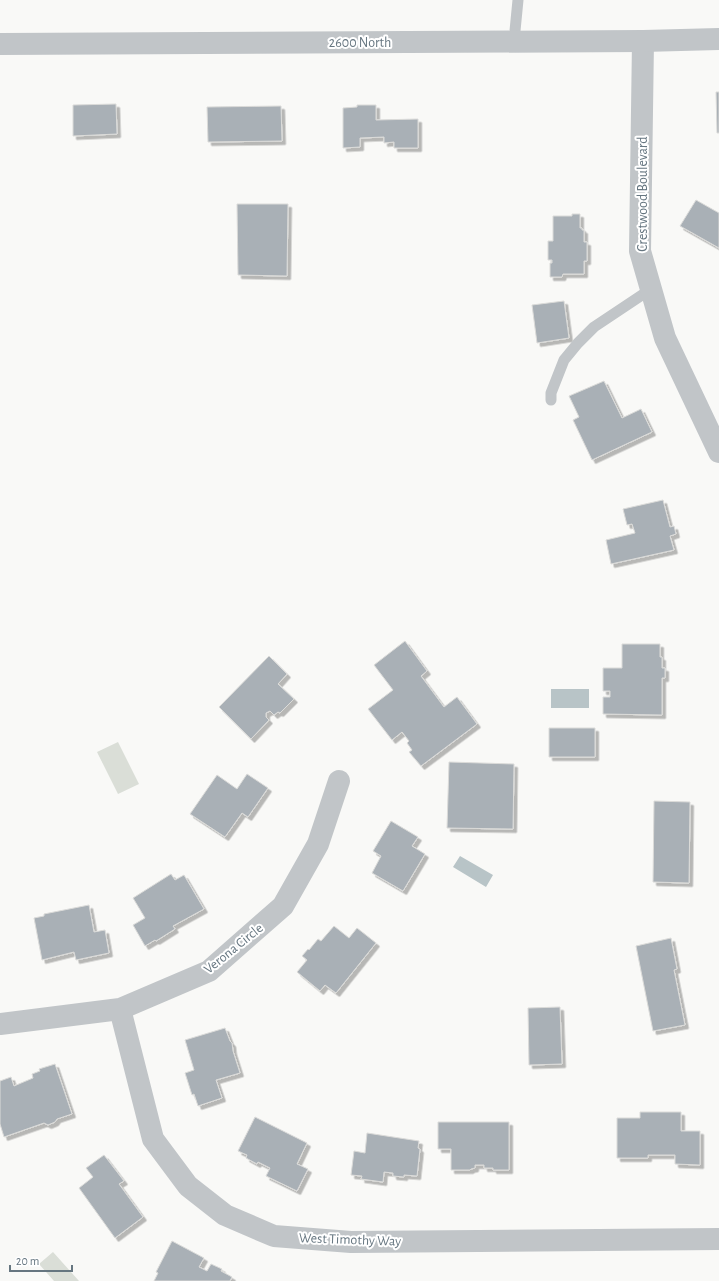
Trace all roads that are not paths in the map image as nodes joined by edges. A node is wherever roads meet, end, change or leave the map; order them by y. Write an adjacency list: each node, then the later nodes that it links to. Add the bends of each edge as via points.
1 (518, 0): 3 (lane)
2 (719, 39): 4 (street, 2600 North)
3 (514, 41): 4 (street, 2600 North); 5 (street, 2600 North)
4 (643, 41): 6 (street, Crestwood Boulevard, via 640,250)
5 (0, 44)
6 (650, 289): 7 (lane, via 594,326 578,343 564,360 551,393); 8 (street, Crestwood Boulevard, via 665,338)
7 (551, 400)
8 (719, 452)
9 (339, 781): 10 (street, Verona Circle, via 318,844 283,906 209,971)
10 (120, 1009): 11 (street, Verona Circle); 12 (street, West Timothy Way, via 153,1139 188,1186 225,1215 274,1236 351,1242)
11 (0, 1024)
12 (719, 1238)

